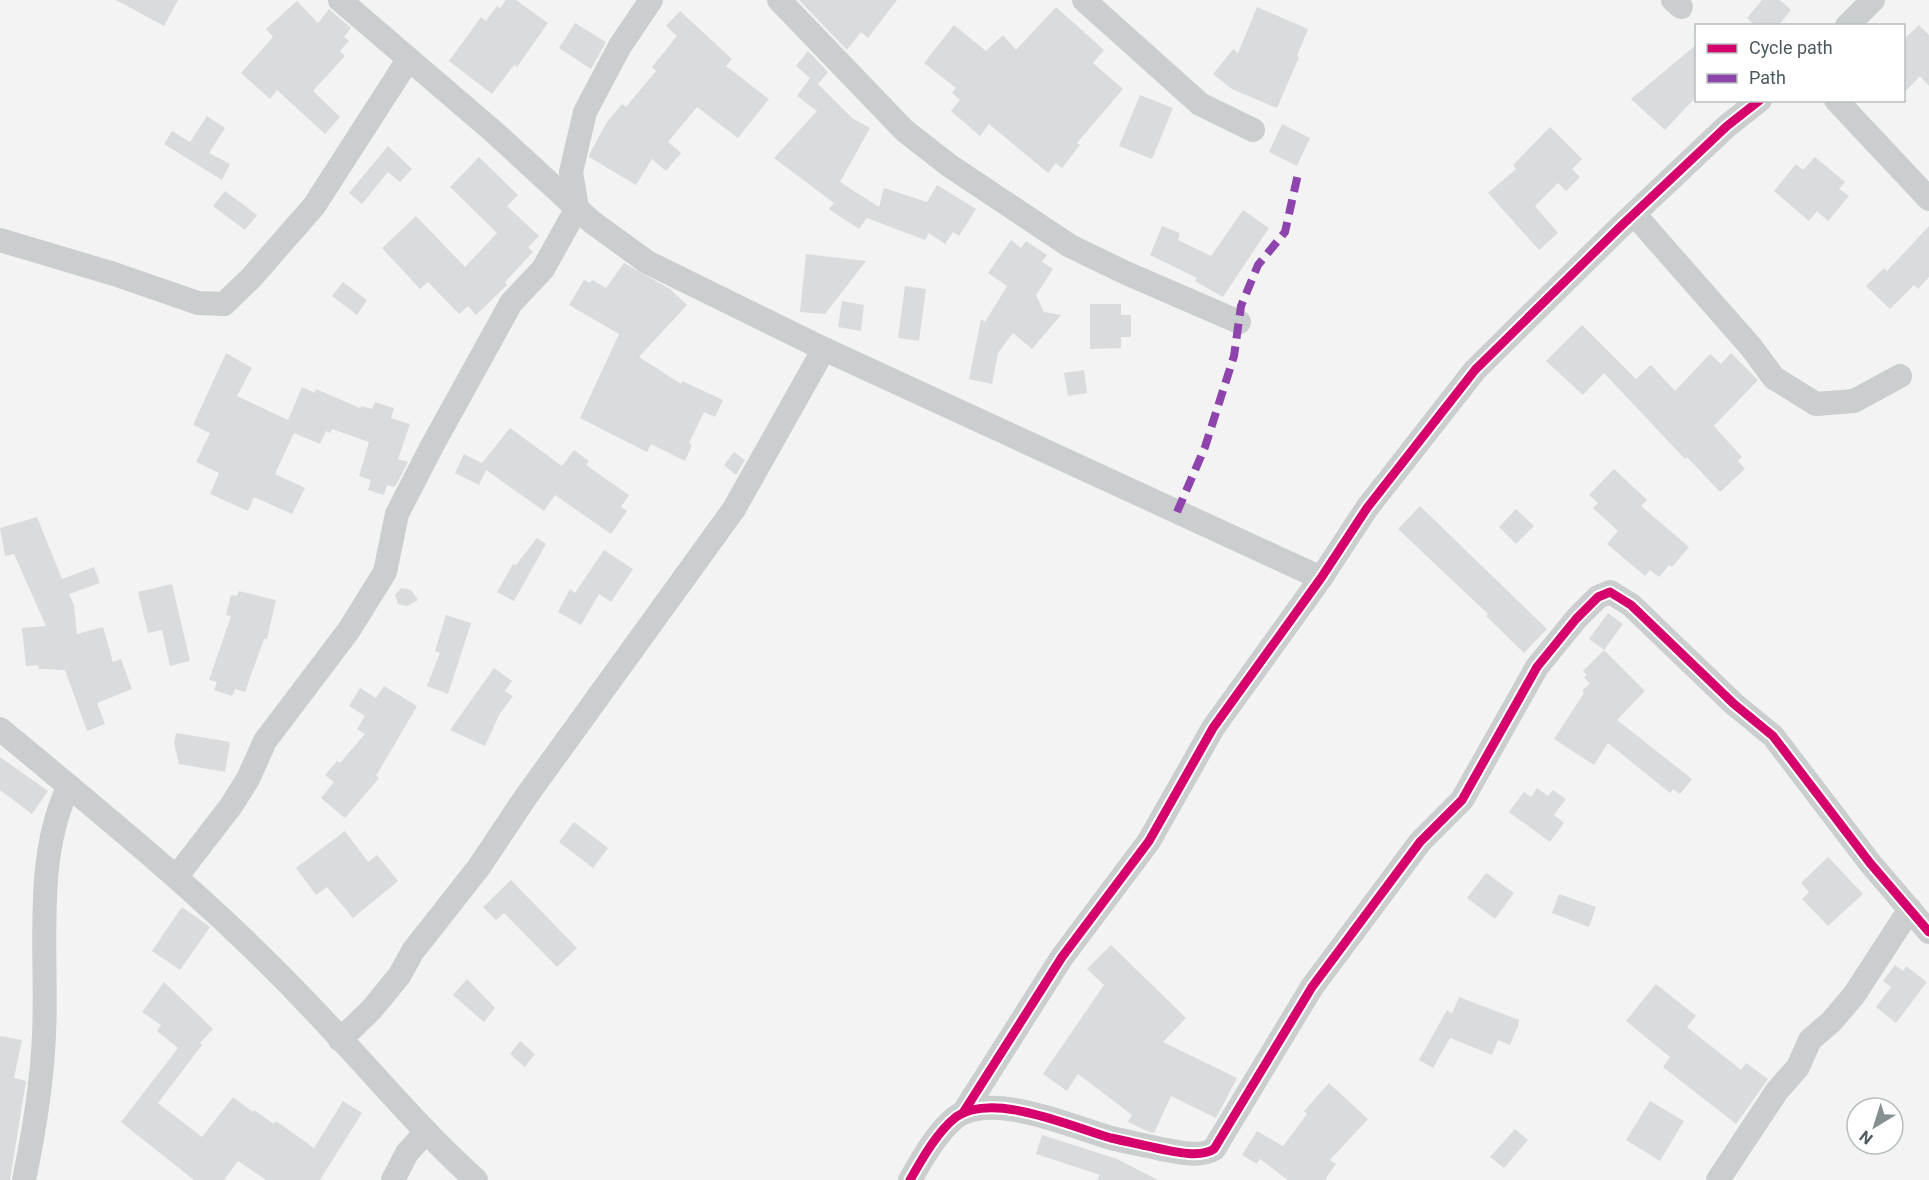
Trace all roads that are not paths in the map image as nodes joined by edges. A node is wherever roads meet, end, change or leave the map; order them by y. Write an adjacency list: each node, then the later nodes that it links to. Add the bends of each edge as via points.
1 (340, 0): 7 (street)
2 (651, 0): 12 (street, via 620,46 585,112 571,172)
3 (779, 0): 15 (street, via 905,131 950,166 1070,246)
4 (1084, 0): 10 (street, via 1200,104)
5 (1873, 0): 6 (street)
6 (1849, 24)
7 (408, 60): 12 (street); 14 (street, via 314,206 224,304 198,303)
8 (1757, 102): 13 (street)
9 (1838, 102): 11 (street)
10 (1253, 130)
11 (1929, 199)
12 (577, 208): 16 (street, via 647,262); 21 (street, via 543,269 511,303 432,446 397,514 385,572 349,630 265,741 231,806)
13 (1634, 214): 17 (street, via 1773,378 1816,404 1854,401); 18 (street, via 1475,370 1367,508)
14 (0, 240)
15 (1239, 322)
16 (824, 349): 18 (street); 24 (street, via 734,509 479,867 413,951 399,976)
17 (1900, 376)
18 (1321, 578): 25 (street, via 1213,728 1149,841 1062,957)
19 (0, 729): 20 (street)
20 (69, 786): 21 (street); 27 (street, via 58,809 49,861 39,1110)
21 (177, 876): 24 (street, via 309,1004)
22 (1910, 909): 23 (street); 25 (street, via 1773,736 1631,605 1610,592 1598,597 1576,619 1537,668 1462,800 1420,842 1311,987 1214,1149 1201,1154 1170,1151 999,1108); 31 (street, via 1854,995 1810,1040 1797,1067)
23 (1929, 932)
24 (340, 1040): 26 (street)
25 (963, 1113): 30 (street, via 933,1143)
26 (426, 1132): 28 (street, via 407,1153); 29 (street)
27 (24, 1180)
28 (393, 1180)
29 (476, 1180)
30 (910, 1180)
31 (1719, 1180)

